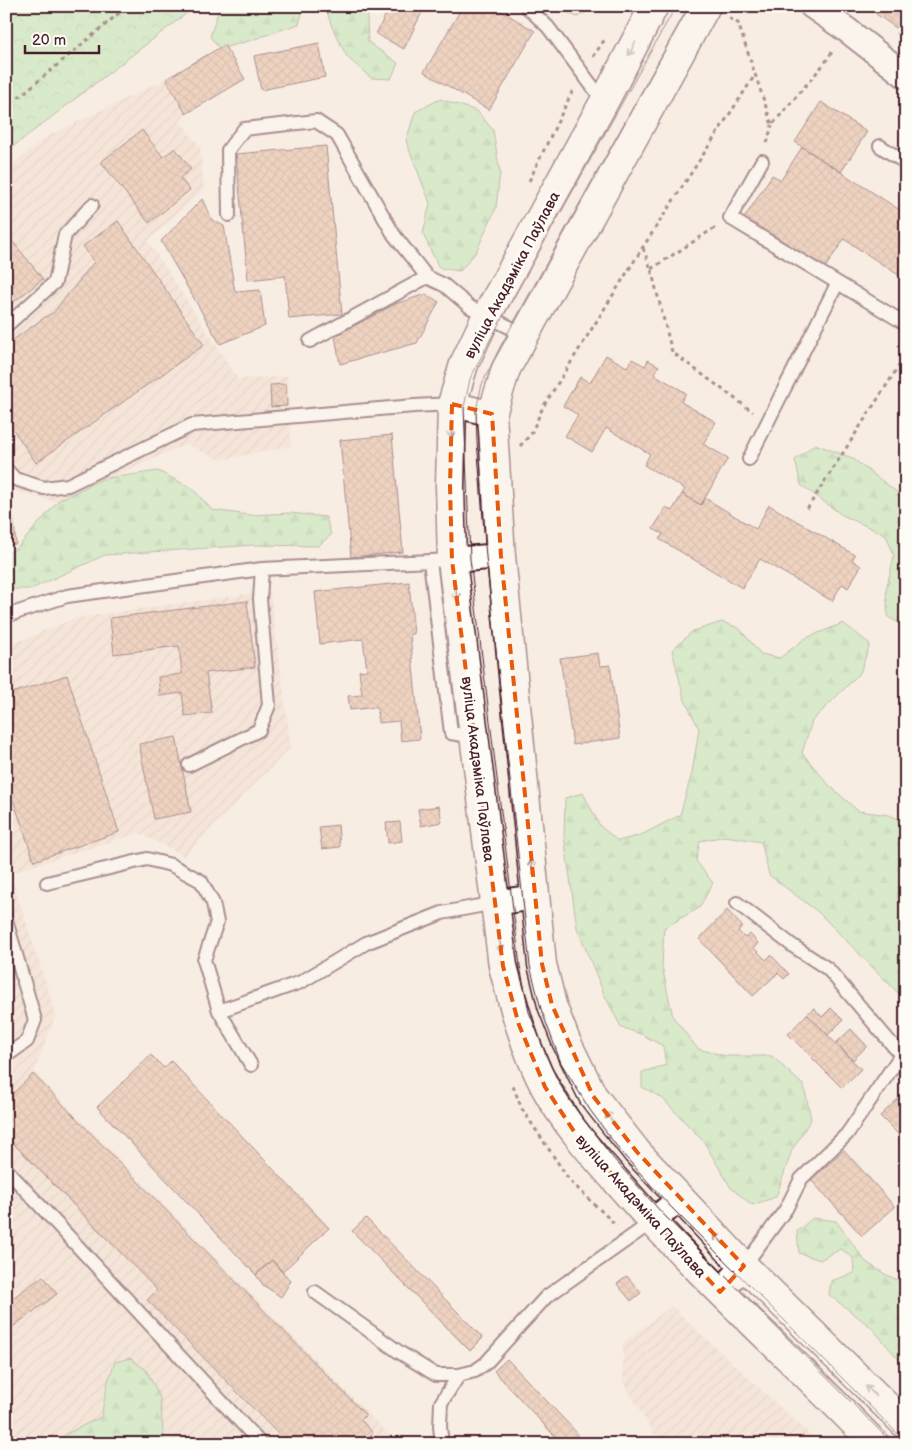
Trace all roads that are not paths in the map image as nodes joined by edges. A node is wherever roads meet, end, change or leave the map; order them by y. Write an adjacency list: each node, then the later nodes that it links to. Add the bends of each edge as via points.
1 (526, 6): 6 (lane, via 548,27)
2 (654, 6): 6 (main road, вуліца Акадэміка Паўлава, one-way to 6)
3 (812, 6): 5 (street)
4 (716, 11): 17 (main road)
5 (906, 76)
6 (604, 102): 14 (main road, вуліца Акадэміка Паўлава)
7 (880, 146): 9 (lane)
8 (762, 161): 13 (lane, via 730,218)
9 (906, 163)
10 (92, 205): 16 (lane, via 65,234 55,282)
11 (229, 215): 12 (lane, via 228,150 244,130 316,121 337,135 394,235)
12 (427, 277): 14 (lane); 18 (lane)
13 (838, 284): 15 (lane); 21 (lane)
14 (487, 315): 17 (lane); 19 (main road, вуліца Акадэміка Паўлава, via 464,364)
15 (906, 324)
16 (6, 326)
17 (525, 335): 20 (main road, via 506,369)
18 (310, 341)
19 (452, 404): 20 (street); 22 (lane, via 192,425 68,485 44,488 15,479); 24 (main road, вуліца Акадэміка Паўлава, one-way to 24, via 450,486)
20 (492, 414): 23 (main road)
21 (750, 459)
22 (6, 469)
23 (501, 556): 24 (street); 29 (main road, one-way to 23)
24 (441, 561): 25 (lane); 30 (main road, вуліца Акадэміка Паўлава, via 474,737)
25 (262, 569): 26 (lane, via 67,596); 27 (lane, via 260,599 269,705 259,730)
26 (6, 616)
27 (189, 765)
28 (47, 883): 33 (lane, via 147,859 171,865 201,881 213,903 217,922 204,960)
29 (535, 897): 30 (street); 38 (main road, one-way to 29, via 636,1152 593,1096 566,1041 552,1005 542,964)
30 (495, 903): 33 (lane, via 442,913 366,943 301,982); 39 (main road, вуліца Акадэміка Паўлава, one-way to 39, via 503,966 519,1026 545,1087 577,1136)
31 (737, 903): 35 (lane, via 828,969)
32 (6, 920): 34 (lane, via 36,1020 26,1041)
33 (219, 1011): 36 (lane)
34 (6, 1056)
35 (903, 1056): 40 (lane, via 847,1134 801,1178 786,1210)
36 (251, 1065)
37 (6, 1169): 45 (lane)
38 (680, 1198): 39 (street); 40 (main road, one-way to 38)
39 (652, 1222): 42 (main road, вуліца Акадэміка Паўлава); 43 (lane, via 546,1296 486,1363 475,1371)
40 (744, 1266): 42 (street); 44 (main road, one-way to 40)
41 (314, 1292): 43 (lane, via 436,1375)
42 (720, 1292): 47 (main road, вуліца Акадэміка Паўлава)
43 (459, 1375): 46 (lane, via 441,1403)
44 (906, 1425)
45 (261, 1444)
46 (442, 1444)
47 (875, 1444)

